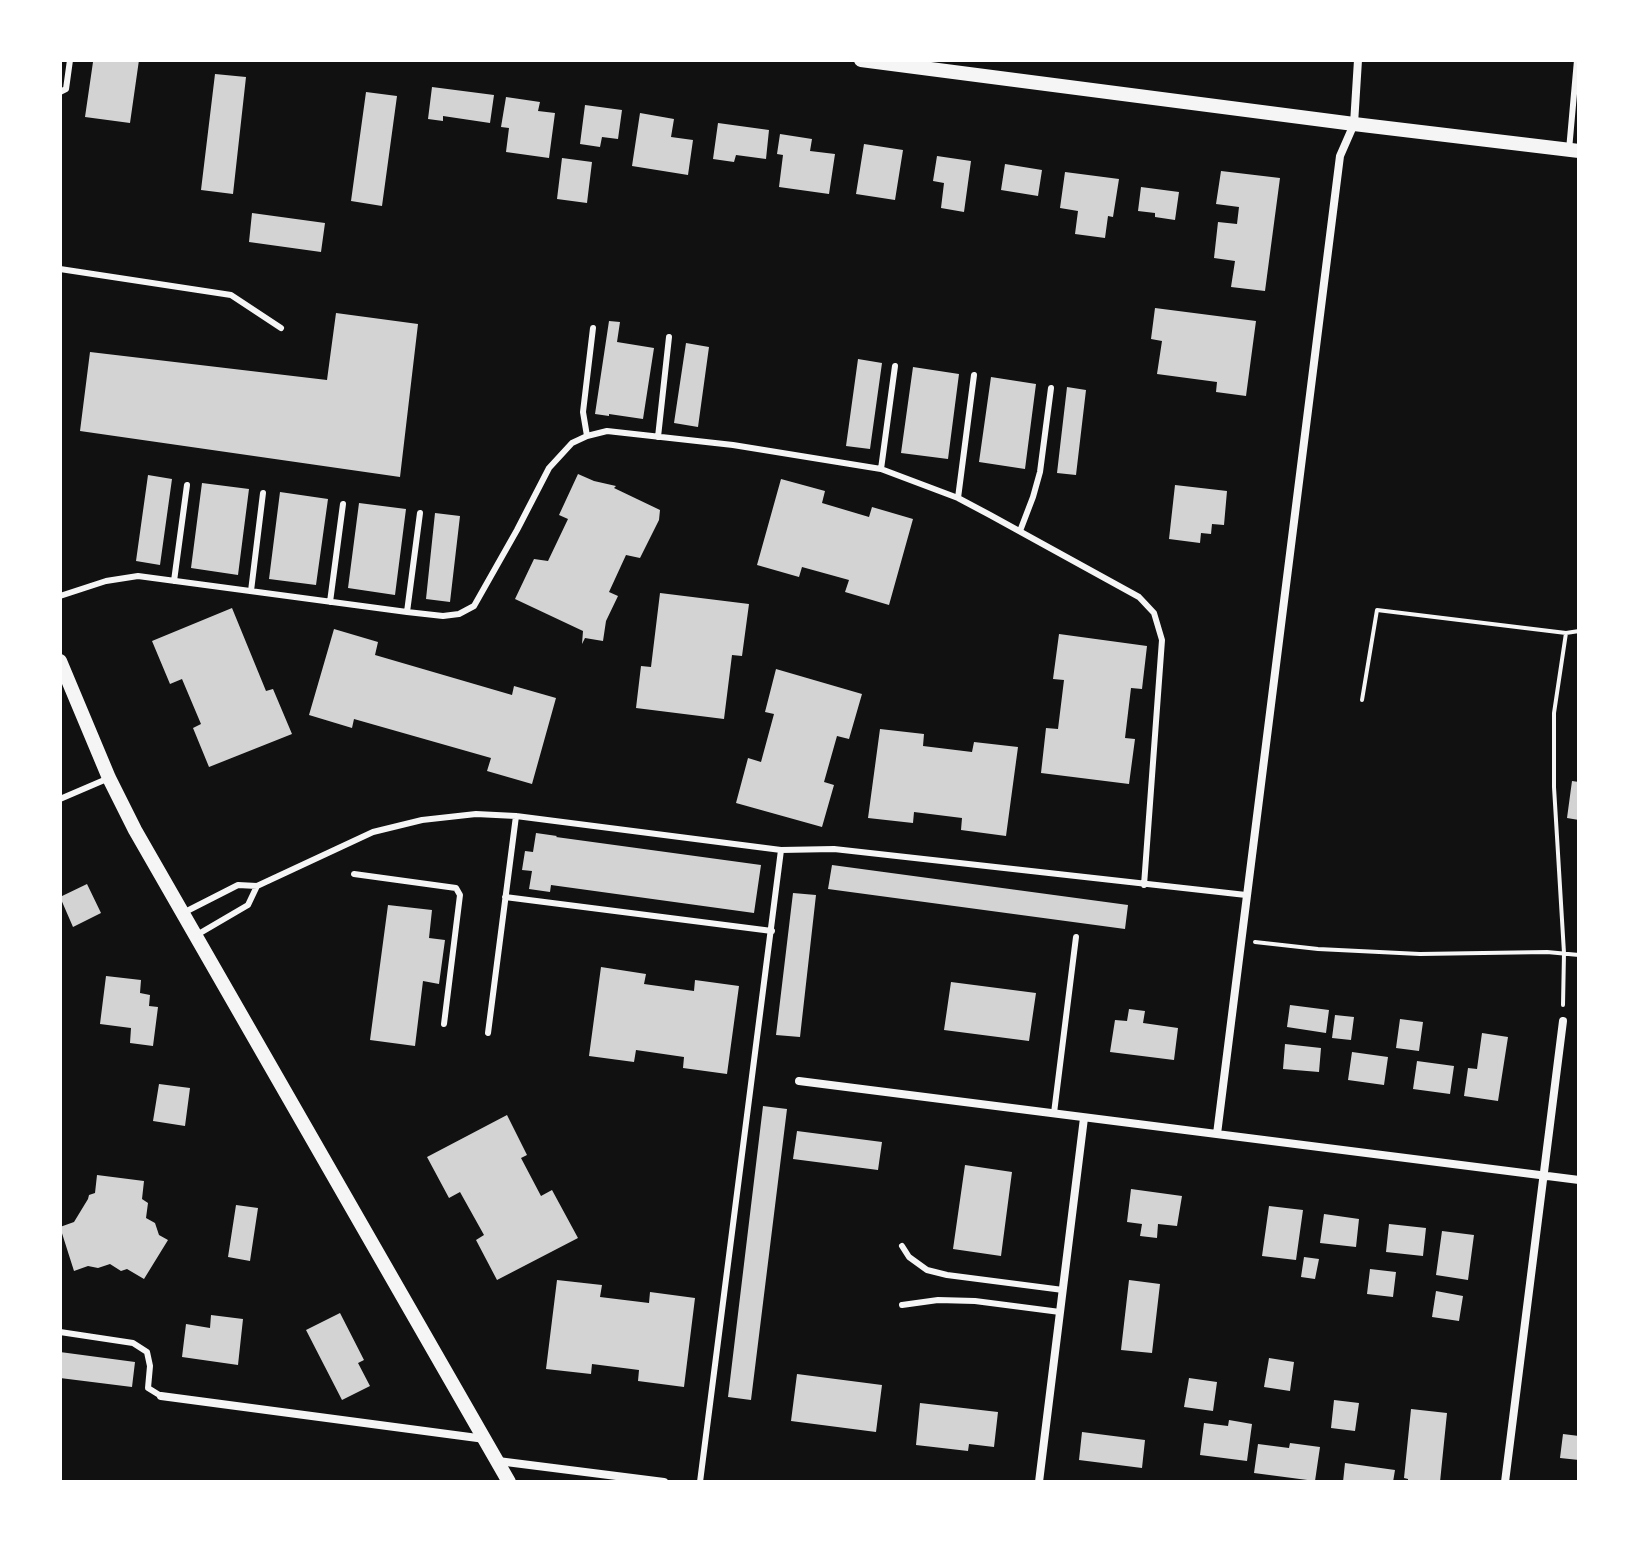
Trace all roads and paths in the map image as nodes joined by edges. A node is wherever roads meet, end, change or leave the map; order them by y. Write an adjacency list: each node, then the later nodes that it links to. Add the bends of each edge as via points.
1 (70, 60): 6 (lane)
2 (861, 60): 5 (street)
3 (1358, 60): 9 (street)
4 (1577, 60): 10 (lane)
5 (963, 67): 9 (street)
6 (69, 71): 7 (lane); 8 (lane, via 66,89)
7 (60, 74)
8 (60, 92)
9 (1354, 124): 10 (street); 43 (street, via 1340,156)
10 (1574, 150)
11 (60, 269): 12 (lane, via 231,295)
12 (281, 328)
13 (593, 328): 18 (lane, via 583,412)
14 (669, 337): 19 (lane)
15 (895, 366): 20 (lane)
16 (974, 375): 23 (lane)
17 (1051, 388): 26 (lane, via 1040,472)
18 (587, 436): 19 (lane, via 607,431); 31 (lane, via 572,443 549,468 474,606 443,616)
19 (658, 437): 20 (lane)
20 (881, 469): 23 (lane)
21 (187, 485): 27 (lane)
22 (263, 493): 28 (lane)
23 (958, 498): 26 (lane)
24 (343, 504): 30 (lane)
25 (420, 513): 31 (lane)
26 (1020, 531): 41 (lane, via 1139,597 1154,613 1162,640)
27 (174, 581): 28 (lane); 29 (lane, via 138,576)
28 (251, 591): 30 (lane)
29 (60, 596)
30 (330, 602): 31 (lane)
31 (407, 612)
32 (1579, 631): 33 (path)
33 (1566, 633): 35 (path, via 1377,610); 50 (path, via 1554,713)
34 (60, 661): 36 (street)
35 (1362, 700)
36 (109, 778): 37 (lane); 45 (street)
37 (60, 799)
38 (516, 816): 39 (lane); 42 (lane, via 422,820 373,832); 44 (lane)
39 (781, 850): 41 (lane, via 834,849); 46 (lane)
40 (354, 874): 53 (lane, via 456,888 460,895)
41 (1144, 885): 43 (lane)
42 (257, 886): 45 (lane, via 238,885); 47 (lane, via 248,905)
43 (1246, 895): 49 (street)
44 (505, 897): 46 (lane); 54 (lane)
45 (182, 914): 47 (street)
46 (772, 931): 71 (lane)
47 (195, 936): 67 (street)
48 (1076, 937): 56 (lane)
49 (1240, 940): 50 (path, via 1420,954); 58 (street)
50 (1564, 953): 51 (path); 52 (path)
51 (1579, 955)
52 (1563, 1021): 59 (street)
53 (444, 1024)
54 (488, 1033)
55 (799, 1081): 56 (street)
56 (1054, 1113): 57 (street)
57 (1084, 1118): 58 (street); 62 (street)
58 (1217, 1134): 59 (street)
59 (1543, 1176): 60 (street); 73 (street)
60 (1579, 1180)
61 (902, 1246): 62 (lane, via 927,1270)
62 (1063, 1290): 64 (street)
63 (902, 1305): 64 (lane, via 975,1301)
64 (1060, 1312): 72 (street)
65 (60, 1332): 66 (lane, via 133,1343 147,1352 148,1388)
66 (161, 1396): 67 (street)
67 (485, 1439): 68 (street)
68 (498, 1461): 69 (street); 70 (street)
69 (509, 1482)
70 (664, 1482)
71 (700, 1482)
72 (1039, 1482)
73 (1505, 1482)

